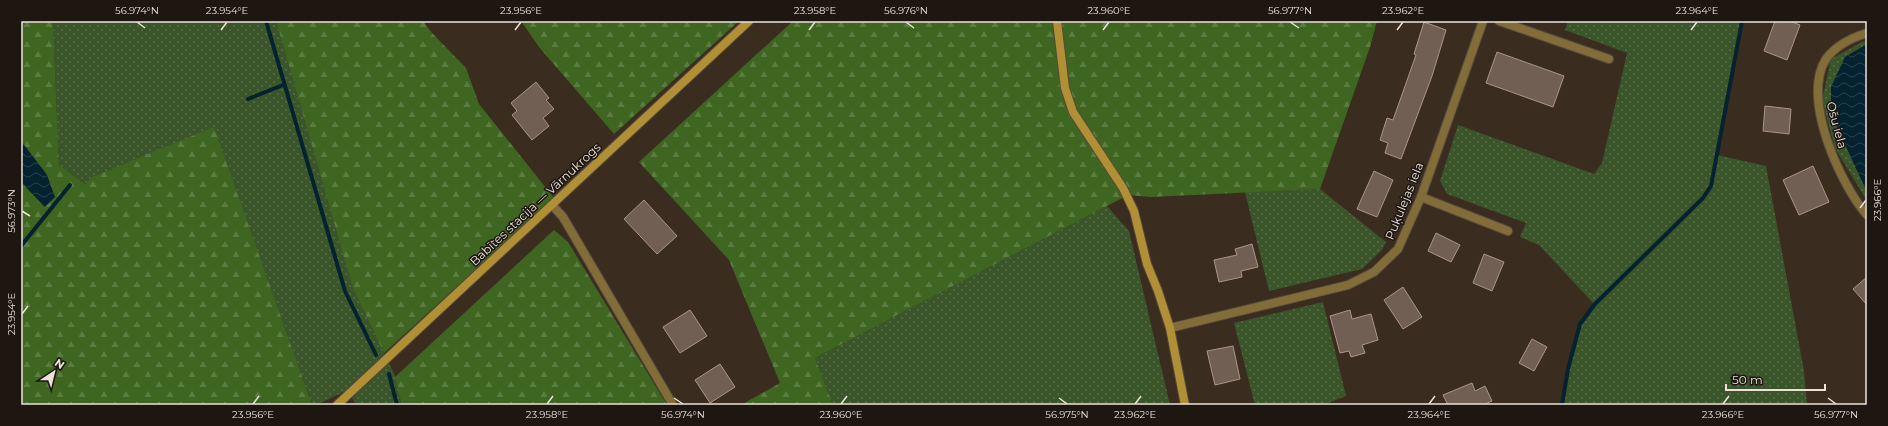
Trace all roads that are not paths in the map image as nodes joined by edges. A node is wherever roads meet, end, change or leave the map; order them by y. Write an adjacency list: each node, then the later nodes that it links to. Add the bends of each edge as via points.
1 (749, 21): 8 (main road, Babītes stacija — Vārnukrogs)
2 (1057, 21): 11 (main road, via 1065,88 1073,112 1123,188 1134,211 1147,264)
3 (1483, 21): 7 (street, Puķulejas iela)
4 (1499, 21): 6 (street)
5 (1867, 33): 9 (street, Ošu iela, via 1850,39 1826,59 1818,80 1818,102 1828,142 1842,179)
6 (1609, 58)
7 (1421, 197): 10 (street); 11 (street, Puķulejas iela, via 1398,249 1374,272 1348,285)
8 (552, 205): 12 (main road, Babītes stacija — Vārnukrogs); 13 (street, via 563,217)
9 (1867, 215)
10 (1508, 231)
11 (1170, 328): 14 (main road)
12 (337, 405)
13 (673, 405)
14 (1184, 405)

